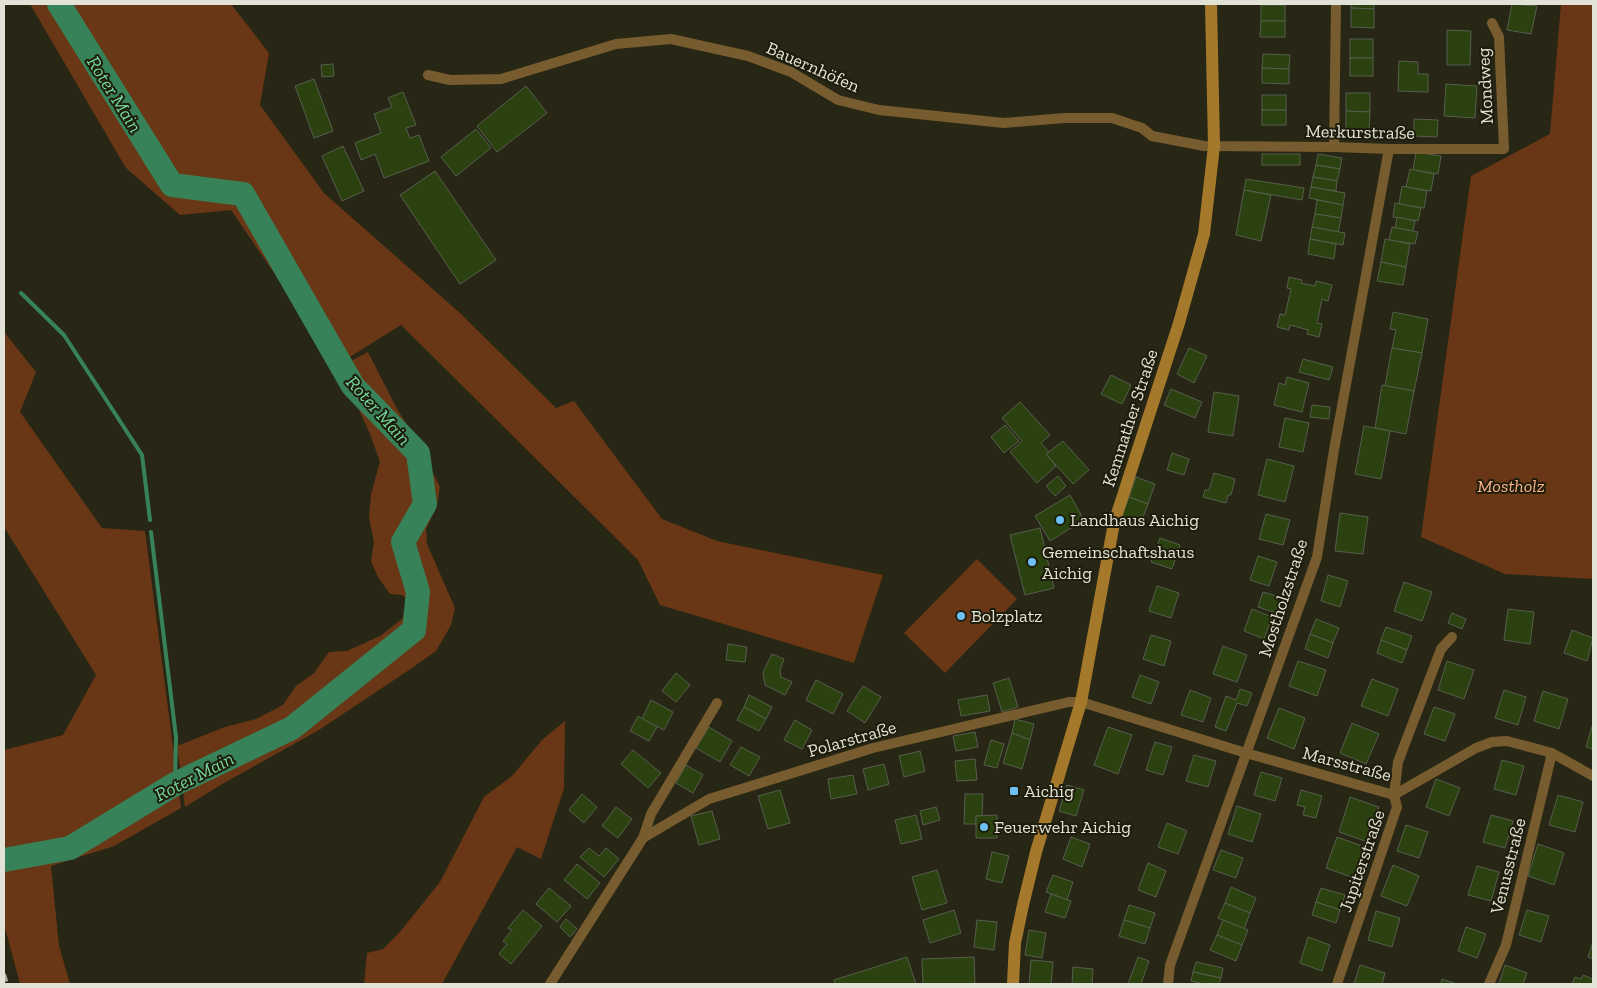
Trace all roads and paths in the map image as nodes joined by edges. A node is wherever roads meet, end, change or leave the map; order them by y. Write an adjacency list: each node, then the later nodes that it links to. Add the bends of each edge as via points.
1 (1211, 4): 5 (main road, Kemnather Straße)
2 (1336, 4): 6 (street)
3 (1492, 23): 8 (street, Mondweg, via 1499,37)
4 (428, 75): 5 (street, Bauernhöfen, via 450,80 501,79 616,44 671,39 748,56 791,72 838,100 879,110 1004,123 1112,118 1142,128 1152,136)
5 (1214, 146): 6 (street, Merkurstraße); 10 (main road, Kemnather Straße, via 1201,243 1179,323 1114,523)
6 (1334, 147): 7 (street, Merkurstraße)
7 (1389, 149): 8 (street, Merkurstraße); 12 (street, Mostholzstraße, via 1317,558)
8 (1504, 149)
9 (1452, 637): 15 (street, Jupiterstraße, via 1440,649 1398,762)
10 (1081, 702): 12 (street, Marsstraße); 16 (street, Polarstraße, via 1069,702 846,756 709,798); 18 (main road, Kemnather Straße, via 1034,857 1015,943)
11 (717, 704): 16 (street, Polarstraße, via 650,814)
12 (1246, 753): 15 (street, Marsstraße); 19 (street, Mostholzstraße, via 1170,965)
13 (1552, 753): 14 (street, Marsstraße); 15 (street, Marsstraße, via 1507,741 1492,742); 21 (street, Venusstraße, via 1506,945)
14 (1593, 776)
15 (1394, 795): 20 (street, Jupiterstraße, via 1397,807)
16 (643, 838): 17 (street, Polarstraße)
17 (550, 984)
18 (1013, 984)
19 (1168, 984)
20 (1337, 984)
21 (1489, 984)

